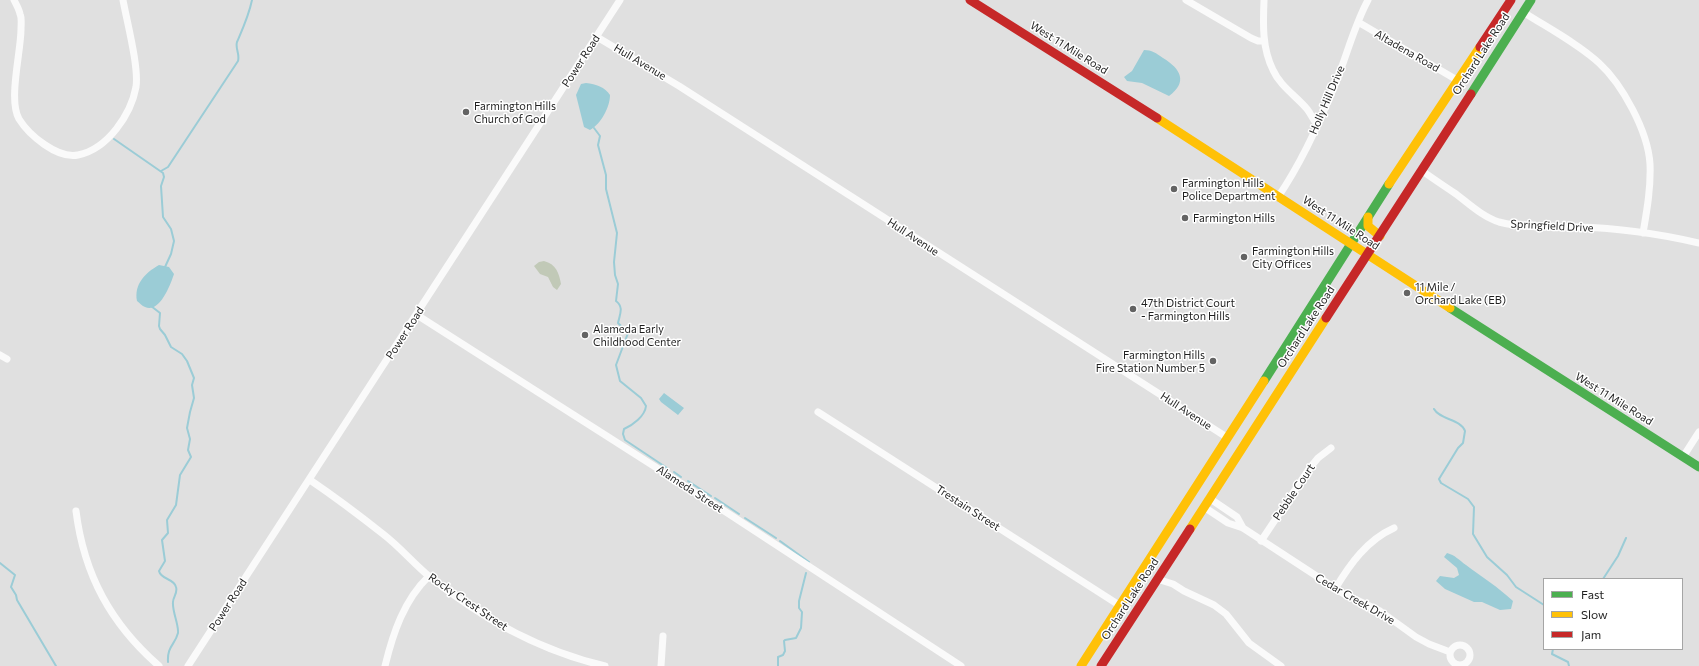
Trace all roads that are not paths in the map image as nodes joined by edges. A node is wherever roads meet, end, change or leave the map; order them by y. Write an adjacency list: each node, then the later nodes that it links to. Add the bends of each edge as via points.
1 (14, 0): 2 (street, via 21,14 15,96 18,117 40,141 65,155 78,155 90,151 105,140 120,124 132,102 137,79)
2 (122, 0)
3 (620, 0): 12 (street, Power Road)
4 (970, 0): 20 (main road, West 11 Mile Road)
5 (1186, 0): 13 (street, via 1251,38)
6 (1264, 0): 13 (street)
7 (1368, 0): 11 (street, Holly Hill Drive)
8 (1511, 0): 14 (main road, Orchard Lake Road)
9 (1531, 0): 10 (main road, Orchard Lake Road)
10 (1523, 12): 15 (main road, Orchard Lake Road); 22 (street, via 1598,62 1626,95 1644,139 1650,162 1648,202)
11 (1358, 22): 16 (street, Altadena Road); 18 (street, Holly Hill Drive)
12 (597, 37): 29 (street, Power Road); 36 (street, Hull Avenue, via 692,94)
13 (1264, 41): 18 (street, via 1273,71)
14 (1484, 41): 15 (main road, via 1484,56); 16 (main road, Orchard Lake Road)
15 (1492, 61): 17 (main road, Orchard Lake Road)
16 (1457, 80): 17 (main road, via 1466,83); 21 (main road, Orchard Lake Road)
17 (1472, 91): 19 (main road, Orchard Lake Road)
18 (1317, 124): 20 (street, Holly Hill Drive, via 1300,162)
19 (1421, 170): 22 (street, Springfield Drive, via 1476,210 1499,222 1535,227 1578,227); 23 (main road, Orchard Lake Road)
20 (1278, 197): 25 (main road, West 11 Mile Road)
21 (1368, 217): 23 (main road, via 1368,226); 25 (main road, Orchard Lake Road)
22 (1642, 233): 24 (street, Springfield Drive)
23 (1380, 236): 26 (main road, Orchard Lake Road)
24 (1699, 243)
25 (1351, 244): 26 (main road, West 11 Mile Road); 27 (main road, Orchard Lake Road)
26 (1367, 255): 28 (main road, Orchard Lake Road); 38 (main road, West 11 Mile Road)
27 (1338, 265): 28 (main road, via 1347,270); 30 (main road, Orchard Lake Road)
28 (1350, 282): 31 (main road, Orchard Lake Road)
29 (417, 315): 40 (street, Power Road); 60 (street, Alameda Street)
30 (1263, 382): 31 (main road, via 1265,392); 32 (main road, Orchard Lake Road)
31 (1274, 398): 34 (main road, Orchard Lake Road)
32 (1250, 403): 34 (main road); 36 (main road, Orchard Lake Road)
33 (818, 412): 51 (street, Trestain Street)
34 (1265, 412): 41 (main road, Orchard Lake Road)
35 (1699, 432): 38 (street)
36 (1228, 438): 42 (main road, via 1237,441 1236,446 1209,489); 47 (main road, Orchard Lake Road)
37 (1331, 448): 46 (street, Pebble Court, via 1309,468)
38 (1683, 457): 39 (main road, West 11 Mile Road)
39 (1699, 467)
40 (310, 480): 48 (street, Rocky Crest Street, via 384,535); 56 (street, Power Road)
41 (1209, 498): 42 (main road, Orchard Lake Road); 44 (street, Cedar Creek Drive, via 1237,517)
42 (1202, 510): 44 (street, Cedar Creek Drive); 49 (main road, Orchard Lake Road)
43 (76, 511): 55 (street, via 82,548 98,591 129,637)
44 (1243, 528): 46 (street, Cedar Creek Drive)
45 (1394, 528): 50 (street, via 1367,546)
46 (1261, 541): 50 (street, Cedar Creek Drive)
47 (1147, 562): 49 (main road, via 1146,568); 51 (main road, Orchard Lake Road)
48 (429, 576): 57 (street, via 412,595 391,644); 58 (street, Rocky Crest Street, via 455,596 508,629 571,657)
49 (1157, 579): 63 (main road, Orchard Lake Road); 64 (street, via 1173,584 1214,605 1226,614 1249,643)
50 (1335, 589): 54 (street, Cedar Creek Drive, via 1380,611 1416,637)
51 (1119, 605): 53 (main road, Orchard Lake Road)
52 (663, 636): 59 (street)
53 (1098, 640): 61 (main road, Orchard Lake Road); 62 (main road, via 1105,647)
54 (1450, 652)
55 (159, 666)
56 (188, 666)
57 (386, 666)
58 (605, 666)
59 (661, 666)
60 (961, 666)
61 (1080, 666)
62 (1094, 666)
63 (1101, 666)
64 (1281, 666)

